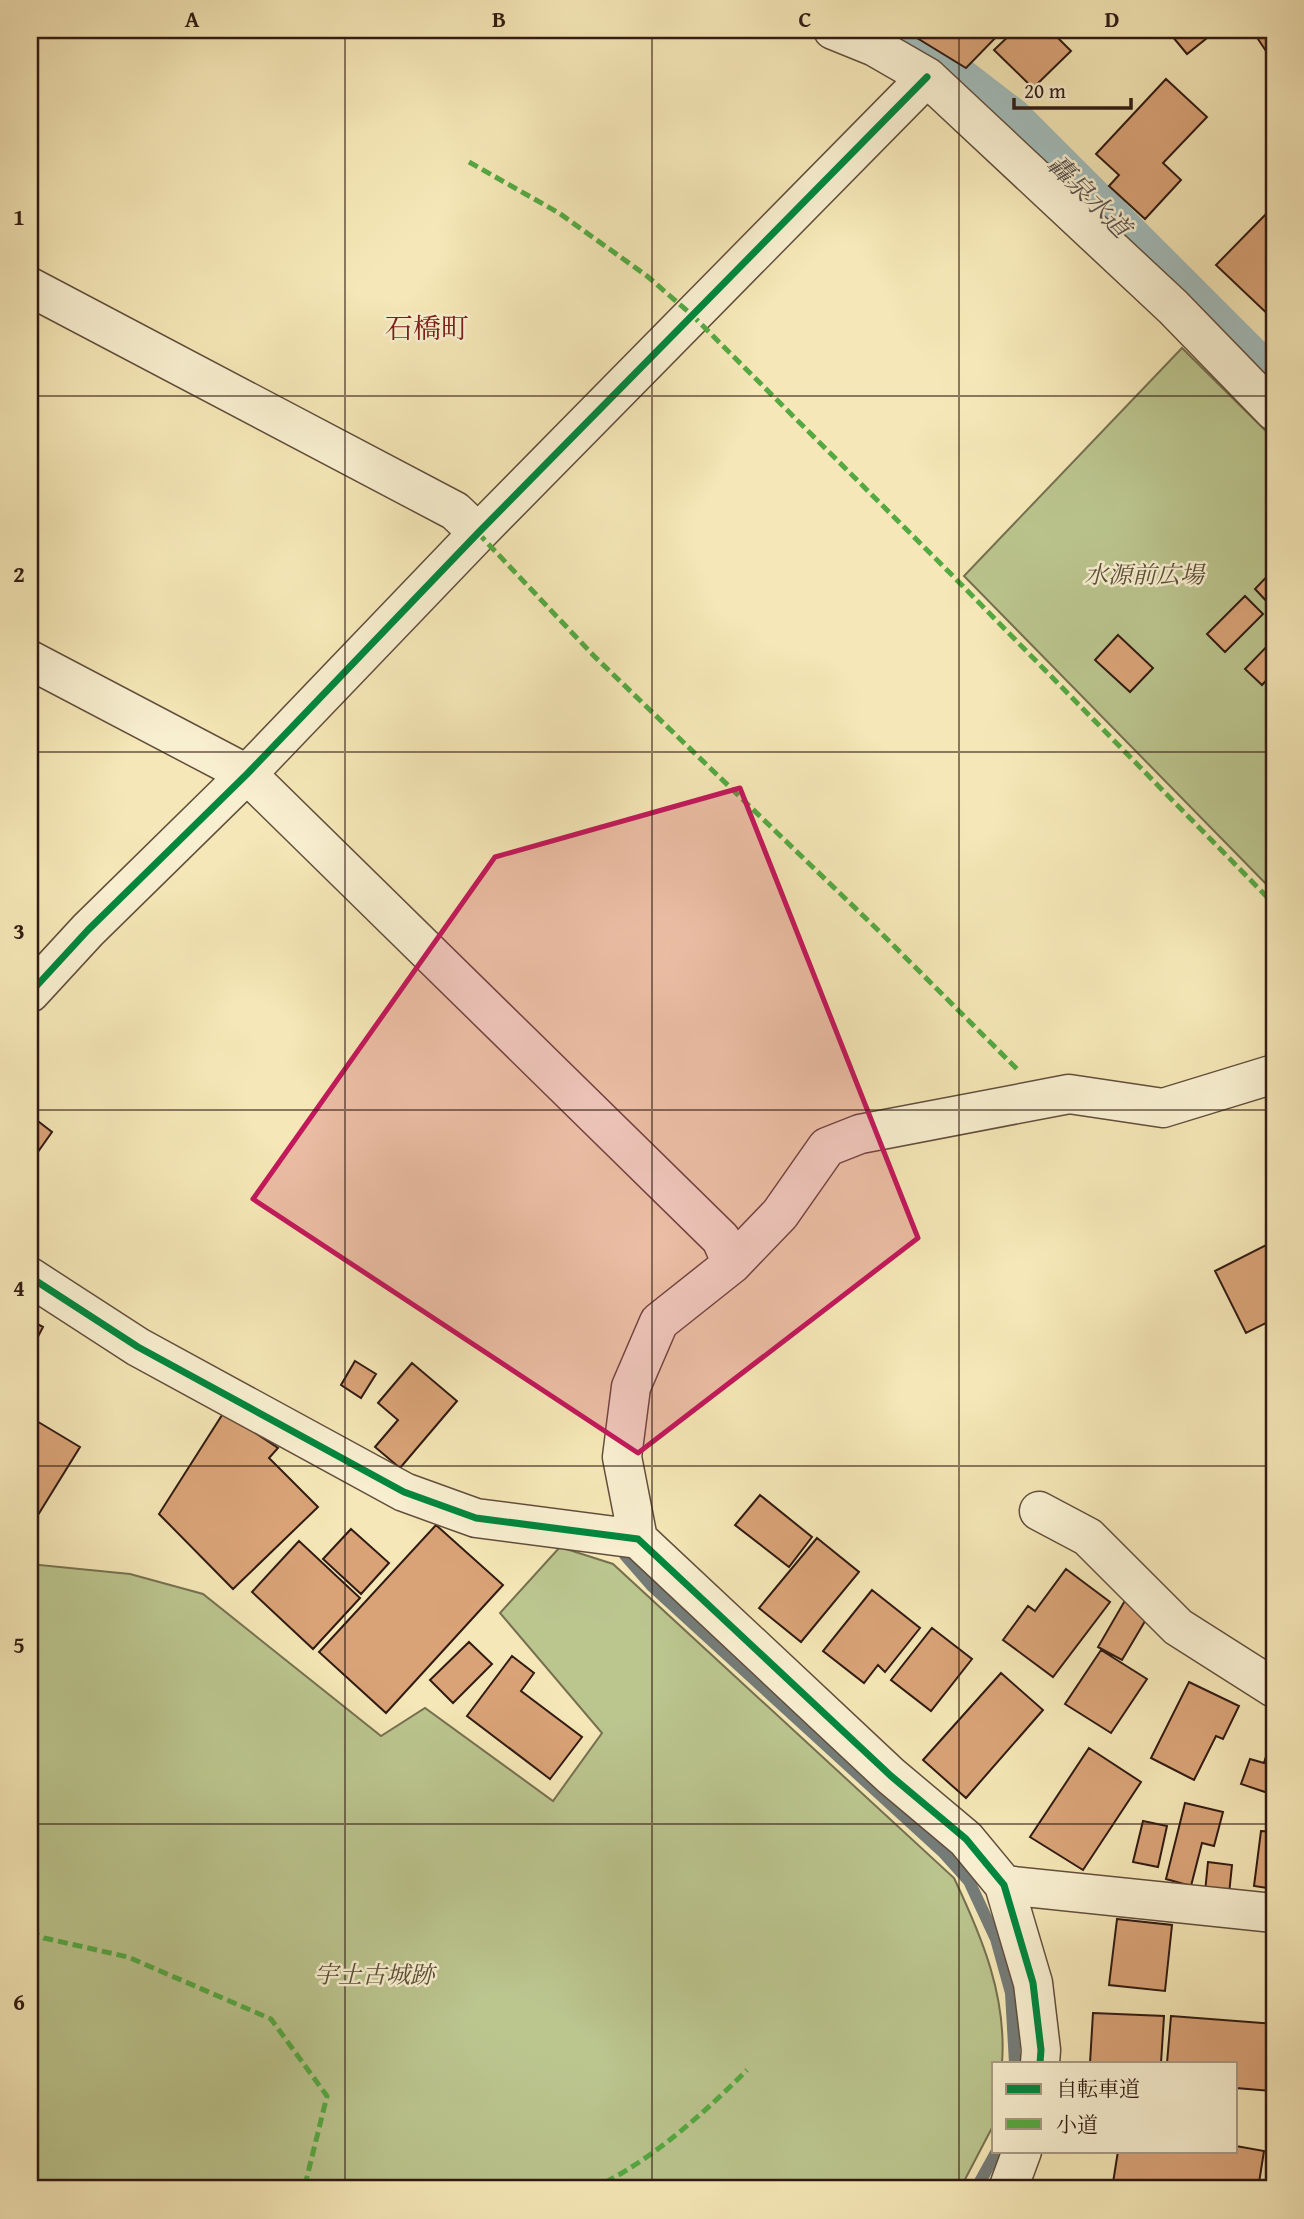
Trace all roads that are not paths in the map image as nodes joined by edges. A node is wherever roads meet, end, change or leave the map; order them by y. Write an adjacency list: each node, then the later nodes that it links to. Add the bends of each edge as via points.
1 (833, 30): 2 (street, via 875,47)
2 (927, 78): 4 (street, via 1173,307); 5 (street)
3 (30, 287): 5 (street, via 455,511)
4 (1274, 411)
5 (478, 533): 7 (street)
6 (30, 660): 7 (street)
7 (247, 774): 8 (street); 10 (street, via 721,1239)
8 (30, 993)
9 (1274, 1074): 10 (street, via 1163,1108 1069,1094 860,1134 827,1147 780,1214)
10 (732, 1264): 13 (street, via 659,1322 631,1387 622,1457)
11 (30, 1278): 13 (street, via 138,1347 404,1492 476,1518)
12 (1039, 1511): 14 (street, via 1088,1537 1178,1627)
13 (638, 1539): 15 (street, via 891,1776 966,1839)
14 (1274, 1688)
15 (1004, 1885): 16 (street); 17 (street, via 1033,1983)
16 (1274, 1913)
17 (1040, 2062)
18 (1022, 2152): 19 (street)
19 (1008, 2189)

